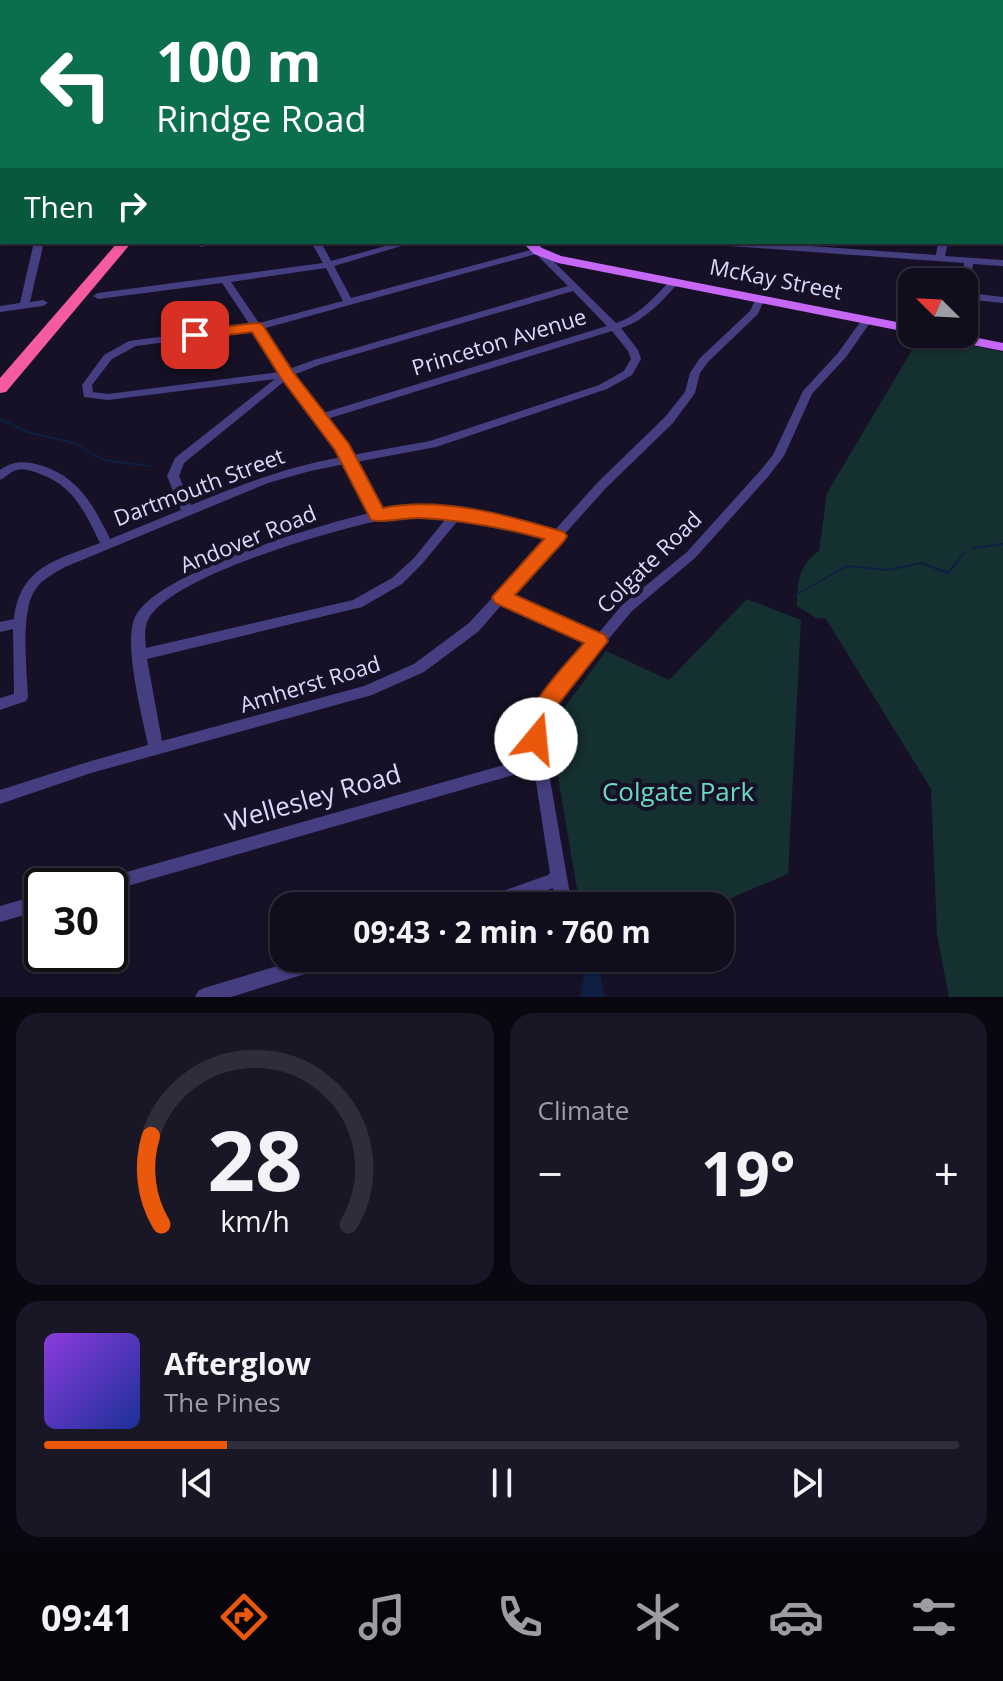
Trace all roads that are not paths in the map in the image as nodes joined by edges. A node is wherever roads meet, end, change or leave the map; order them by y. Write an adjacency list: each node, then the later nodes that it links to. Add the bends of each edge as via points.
1 (39, 244): 23 (street)
2 (114, 244): 31 (highway)
3 (123, 244): 33 (highway)
4 (317, 244): 12 (street)
5 (402, 244): 12 (street)
6 (761, 244): 9 (street)
7 (943, 244): 9 (street)
8 (533, 247): 15 (main road, McKay Street, via 558,259); 16 (street); 22 (street)
9 (940, 259): 10 (street)
10 (969, 261): 11 (street); 13 (street)
11 (1003, 263)
12 (327, 264): 14 (street); 22 (street)
13 (968, 268)
14 (225, 280): 17 (street); 27 (street)
15 (675, 281): 19 (main road, McKay Street); 28 (street, Princeton Avenue, via 637,319)
16 (573, 288): 28 (street); 32 (street)
17 (98, 296)
18 (978, 297): 20 (street)
19 (760, 298): 25 (main road, McKay Street); 40 (street, Amherst Road, via 754,312 704,360 690,393 669,420)
20 (1003, 300)
21 (43, 303): 23 (street)
22 (349, 303): 27 (street)
23 (24, 306): 24 (street)
24 (0, 309)
25 (867, 320): 26 (main road, McKay Street); 45 (street, Colgate Road, via 807,393 778,456 763,475 691,555 639,596)
26 (898, 326)
27 (257, 327): 32 (street); 32 (street, via 121,347 108,357 87,392 108,397)
28 (615, 328): 34 (street, Princeton Avenue); 35 (street, Dartmouth Street, via 636,359 617,381 458,436)
29 (978, 341): 30 (main road)
30 (1003, 347)
31 (0, 374)
32 (287, 374): 34 (street); 37 (street, via 179,461 173,476)
33 (0, 388)
34 (320, 418): 35 (street)
35 (349, 460): 37 (street, Dartmouth Street, via 264,480); 39 (street)
36 (0, 476): 41 (street, via 22,465 70,483)
37 (187, 510): 41 (street, Dartmouth Street)
38 (456, 515): 39 (street, Andover Road, via 417,510); 40 (street, Andover Road); 46 (street, via 397,581 357,604)
39 (377, 516): 46 (street, Andover Road, via 281,542 160,597 141,619)
40 (557, 536): 42 (street, Amherst Road)
41 (106, 543): 43 (street, Dartmouth Street, via 31,584)
42 (502, 597): 45 (street); 48 (street, Amherst Road, via 448,649 390,682)
43 (21, 622): 44 (street); 47 (street, Dartmouth Street, via 21,697)
44 (0, 627)
45 (598, 641): 49 (street, Colgate Road, via 544,706 537,723)
46 (140, 655): 48 (street, Andover Road)
47 (0, 704)
48 (156, 749): 50 (street, Amherst Road)
49 (539, 761): 51 (street, Colgate Road); 52 (street, Wellesley Road)
50 (0, 797)
51 (558, 876): 53 (street); 54 (street, Colgate Road)
52 (128, 879)
53 (521, 892)
54 (561, 892)
55 (24, 907): 56 (street)
56 (0, 914)
57 (285, 972): 58 (street)
58 (204, 997)

